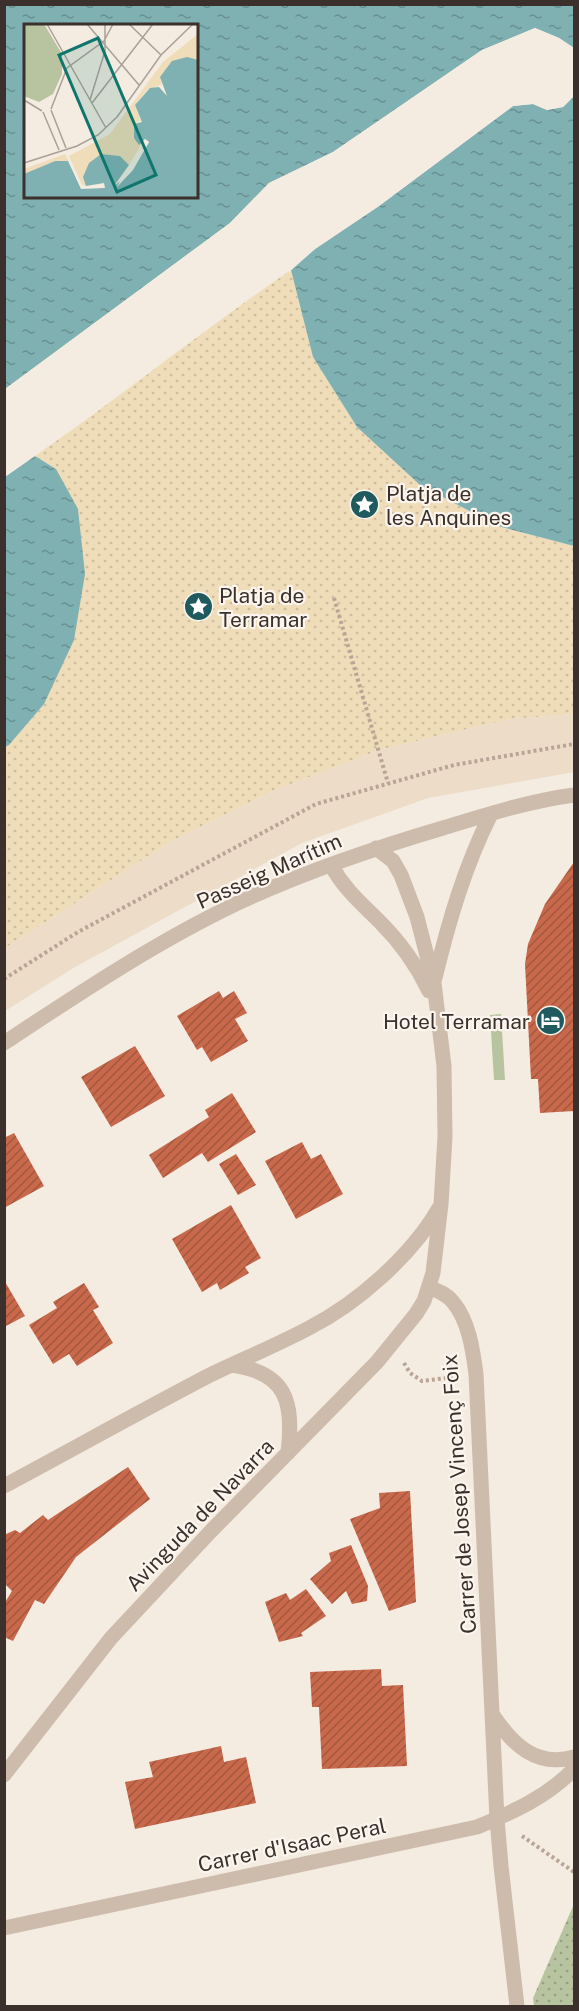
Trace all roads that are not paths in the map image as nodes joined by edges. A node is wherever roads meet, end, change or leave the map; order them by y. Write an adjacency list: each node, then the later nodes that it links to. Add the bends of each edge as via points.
1 (574, 795): 2 (street, Passeig Marítim)
2 (491, 814): 3 (street, Passeig Marítim); 5 (street, via 456,897)
3 (376, 848): 4 (street, Passeig Marítim); 5 (street, via 393,861 401,875 417,917)
4 (331, 865): 6 (street, via 351,895 381,922 409,956); 7 (street, Passeig Marítim, via 240,902 182,933 106,976)
5 (434, 983): 6 (street)
6 (437, 1007): 8 (street, via 446,1101)
7 (4, 1043)
8 (441, 1204): 9 (street); 10 (street, via 425,1232 358,1296 311,1327)
9 (429, 1287): 11 (street, Avinguda de Navarra, via 416,1314 393,1344); 13 (street, Carrer de Josep Vincenç Foix, via 453,1302 465,1325 474,1357)
10 (232, 1365): 11 (street, via 253,1368 270,1377 284,1393 290,1413); 12 (street)
11 (288, 1453): 16 (street, Avinguda de Navarra, via 111,1638)
12 (4, 1486)
13 (492, 1714): 14 (street, via 519,1747 546,1760); 17 (street, Carrer de Josep Vincenç Foix)
14 (574, 1757)
15 (574, 1769): 17 (street, Carrer d'Isaac Peral, via 545,1795)
16 (4, 1775)
17 (497, 1819): 18 (street, Carrer d'Isaac Peral, via 477,1827); 19 (street, Carrer de Josep Vincenç Foix)
18 (4, 1928)
19 (517, 2007)

